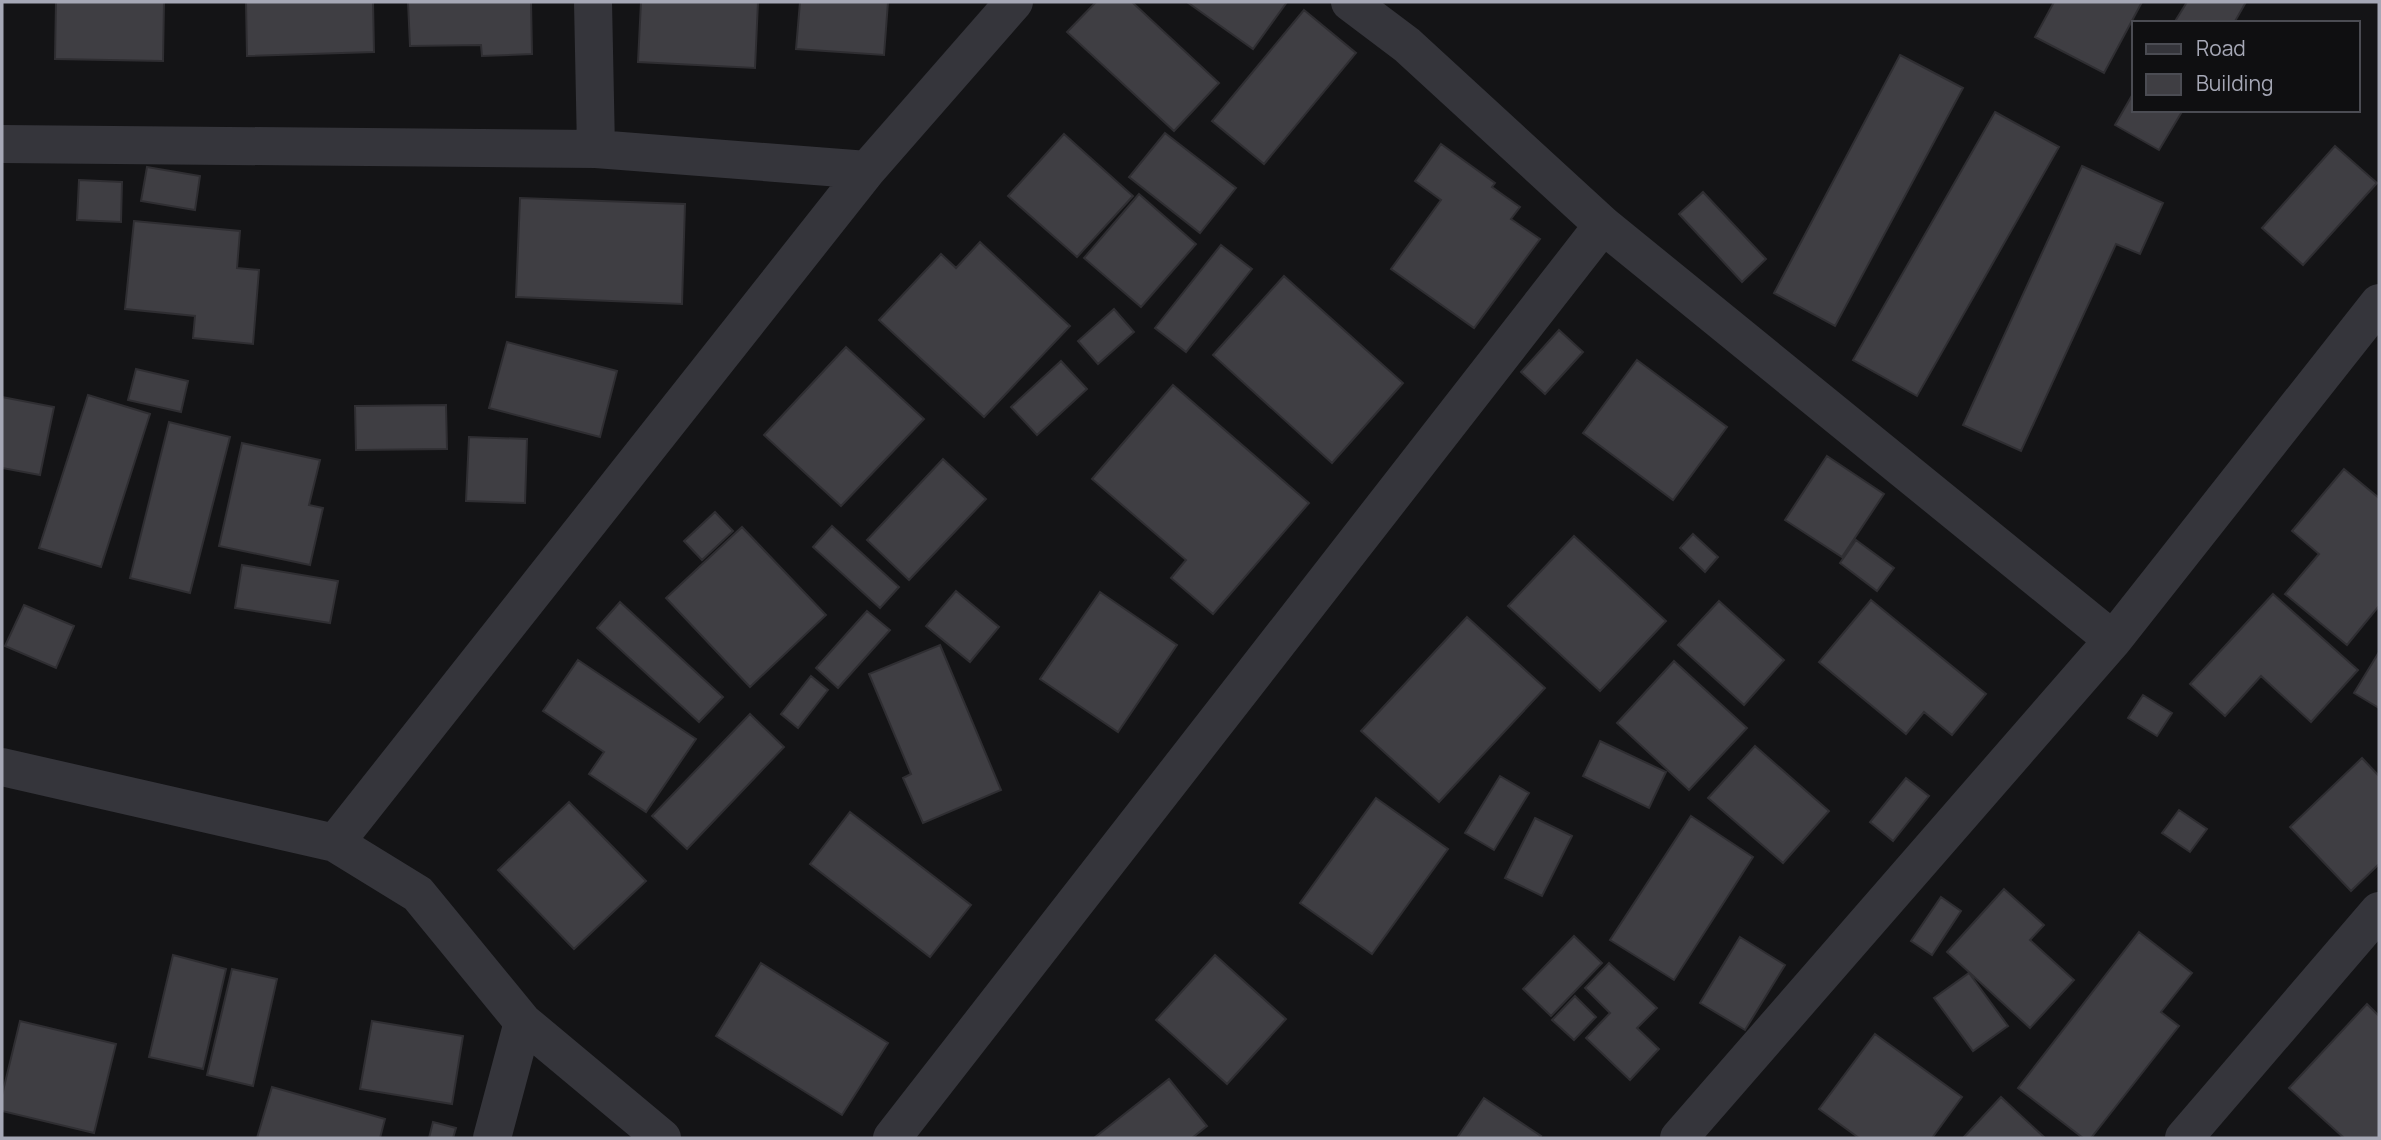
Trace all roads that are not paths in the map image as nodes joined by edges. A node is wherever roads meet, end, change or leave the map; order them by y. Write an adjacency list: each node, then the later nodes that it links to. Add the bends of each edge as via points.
1 (593, 2): 5 (street)
2 (1014, 2): 6 (street)
3 (1350, 2): 7 (street, via 1407,44)
4 (2, 144): 5 (street)
5 (596, 149): 6 (street)
6 (867, 170): 11 (street)
7 (1603, 225): 9 (street); 17 (street)
8 (2379, 303): 9 (street)
9 (2113, 640): 14 (street)
10 (2, 767): 11 (street)
11 (335, 842): 13 (street, via 418,894)
12 (2379, 911): 18 (street)
13 (523, 1022): 15 (street); 16 (street)
14 (1692, 1134)
15 (492, 1138)
16 (662, 1138)
17 (892, 1138)
18 (2184, 1138)

